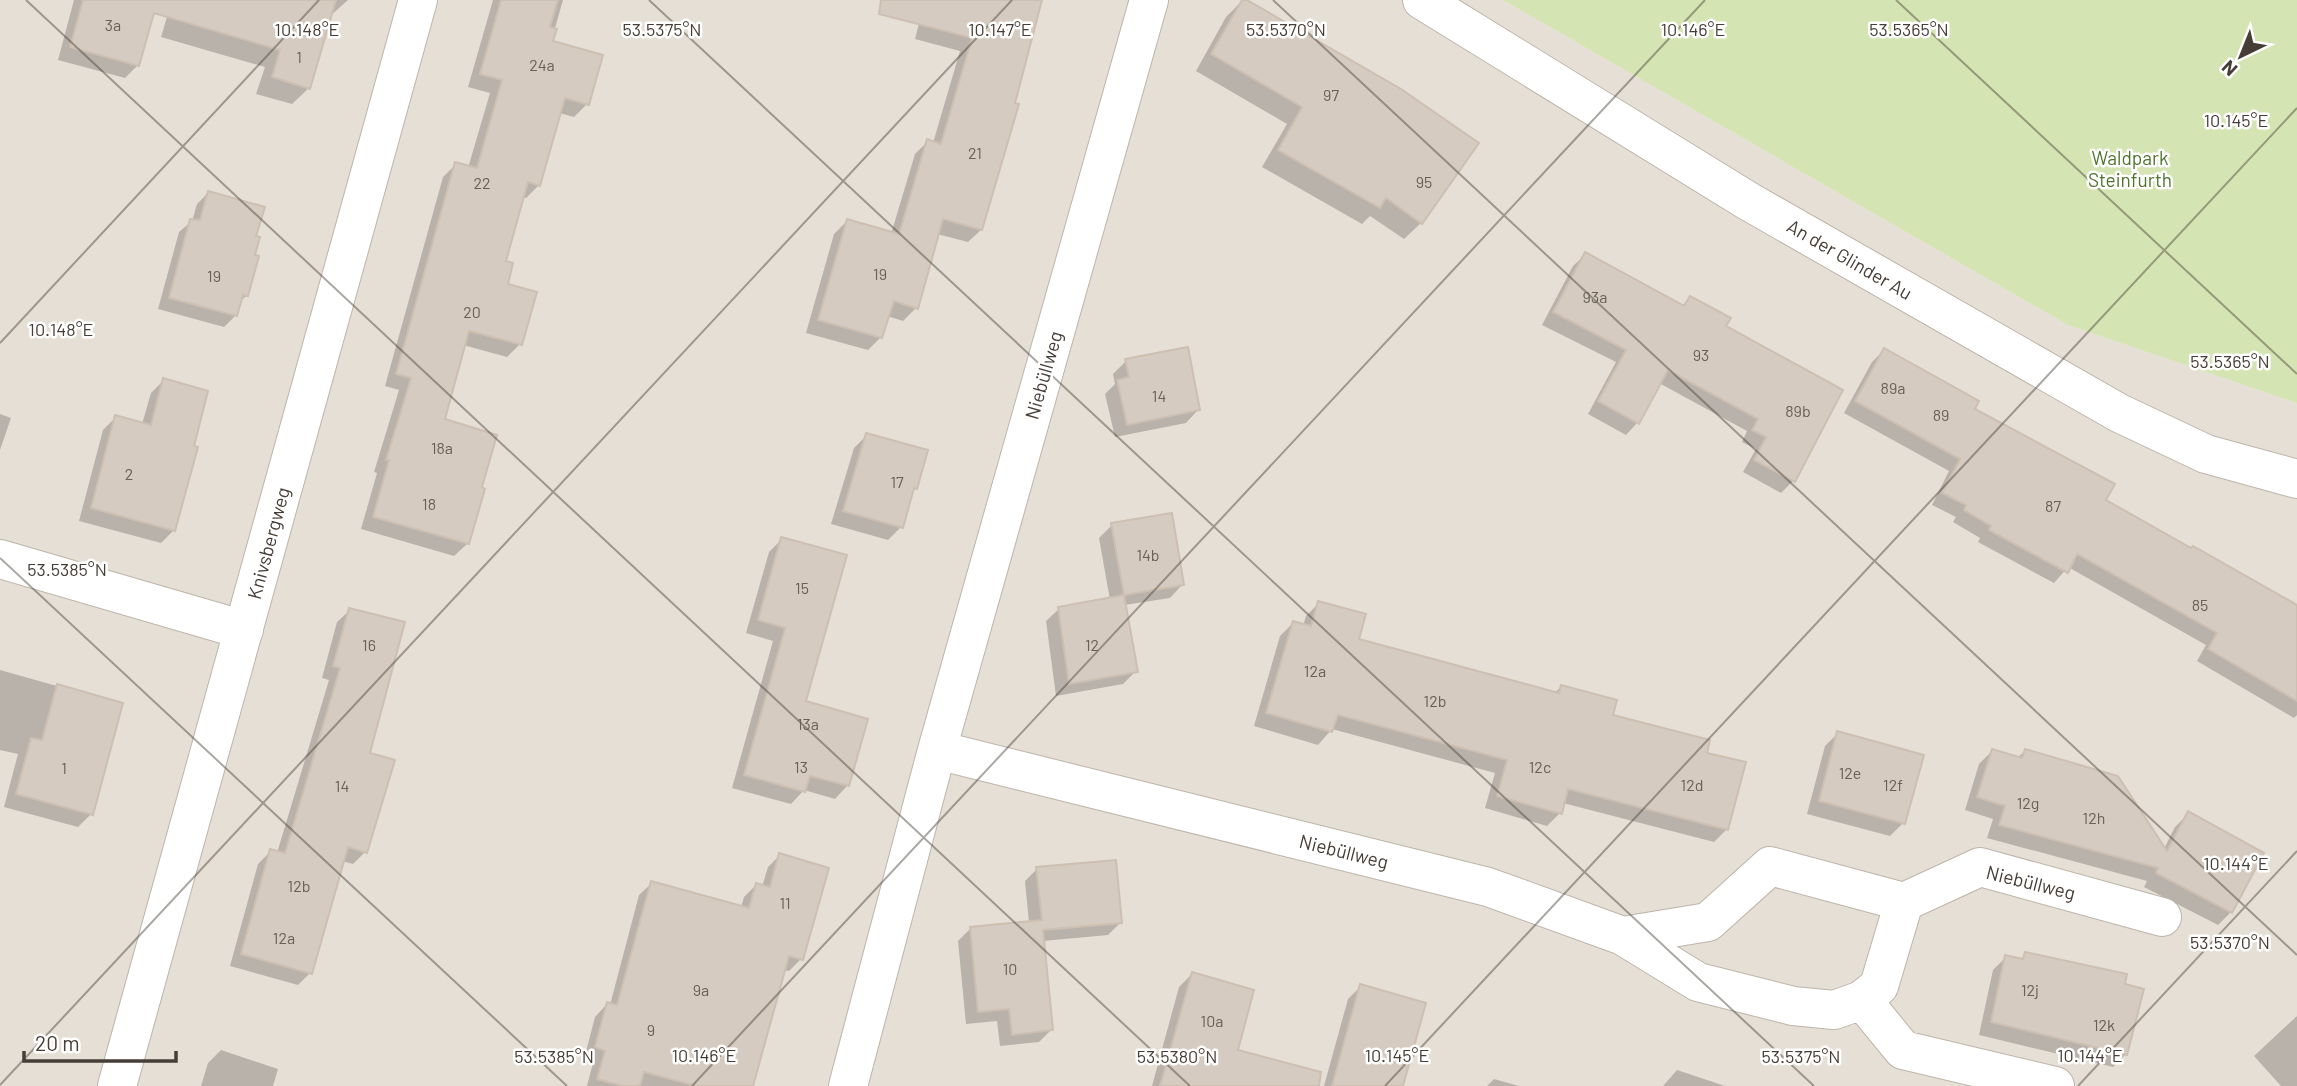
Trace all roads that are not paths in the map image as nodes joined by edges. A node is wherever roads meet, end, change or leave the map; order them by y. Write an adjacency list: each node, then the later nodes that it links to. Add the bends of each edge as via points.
1 (418, 0): 6 (street, Knivsbergweg)
2 (1149, 0): 7 (street, Niebüllweg)
3 (1422, 0): 4 (street, An der Glinder Au, via 1748,201 2119,413 2206,454)
4 (2297, 479)
5 (0, 559): 6 (street)
6 (244, 630): 12 (street, Knivsbergweg)
7 (937, 750): 10 (street, Niebüllweg, via 1488,887); 13 (street, Niebüllweg)
8 (1904, 902): 9 (street, Niebüllweg, via 1980,867); 10 (street, Niebüllweg, via 1770,866 1708,922); 11 (street, via 1879,986)
9 (2162, 917)
10 (1623, 936): 11 (street, Niebüllweg, via 1698,982 1793,1006 1834,1010)
11 (1862, 1000): 14 (street, via 1903,1050)
12 (117, 1086)
13 (848, 1086)
14 (2055, 1086)

